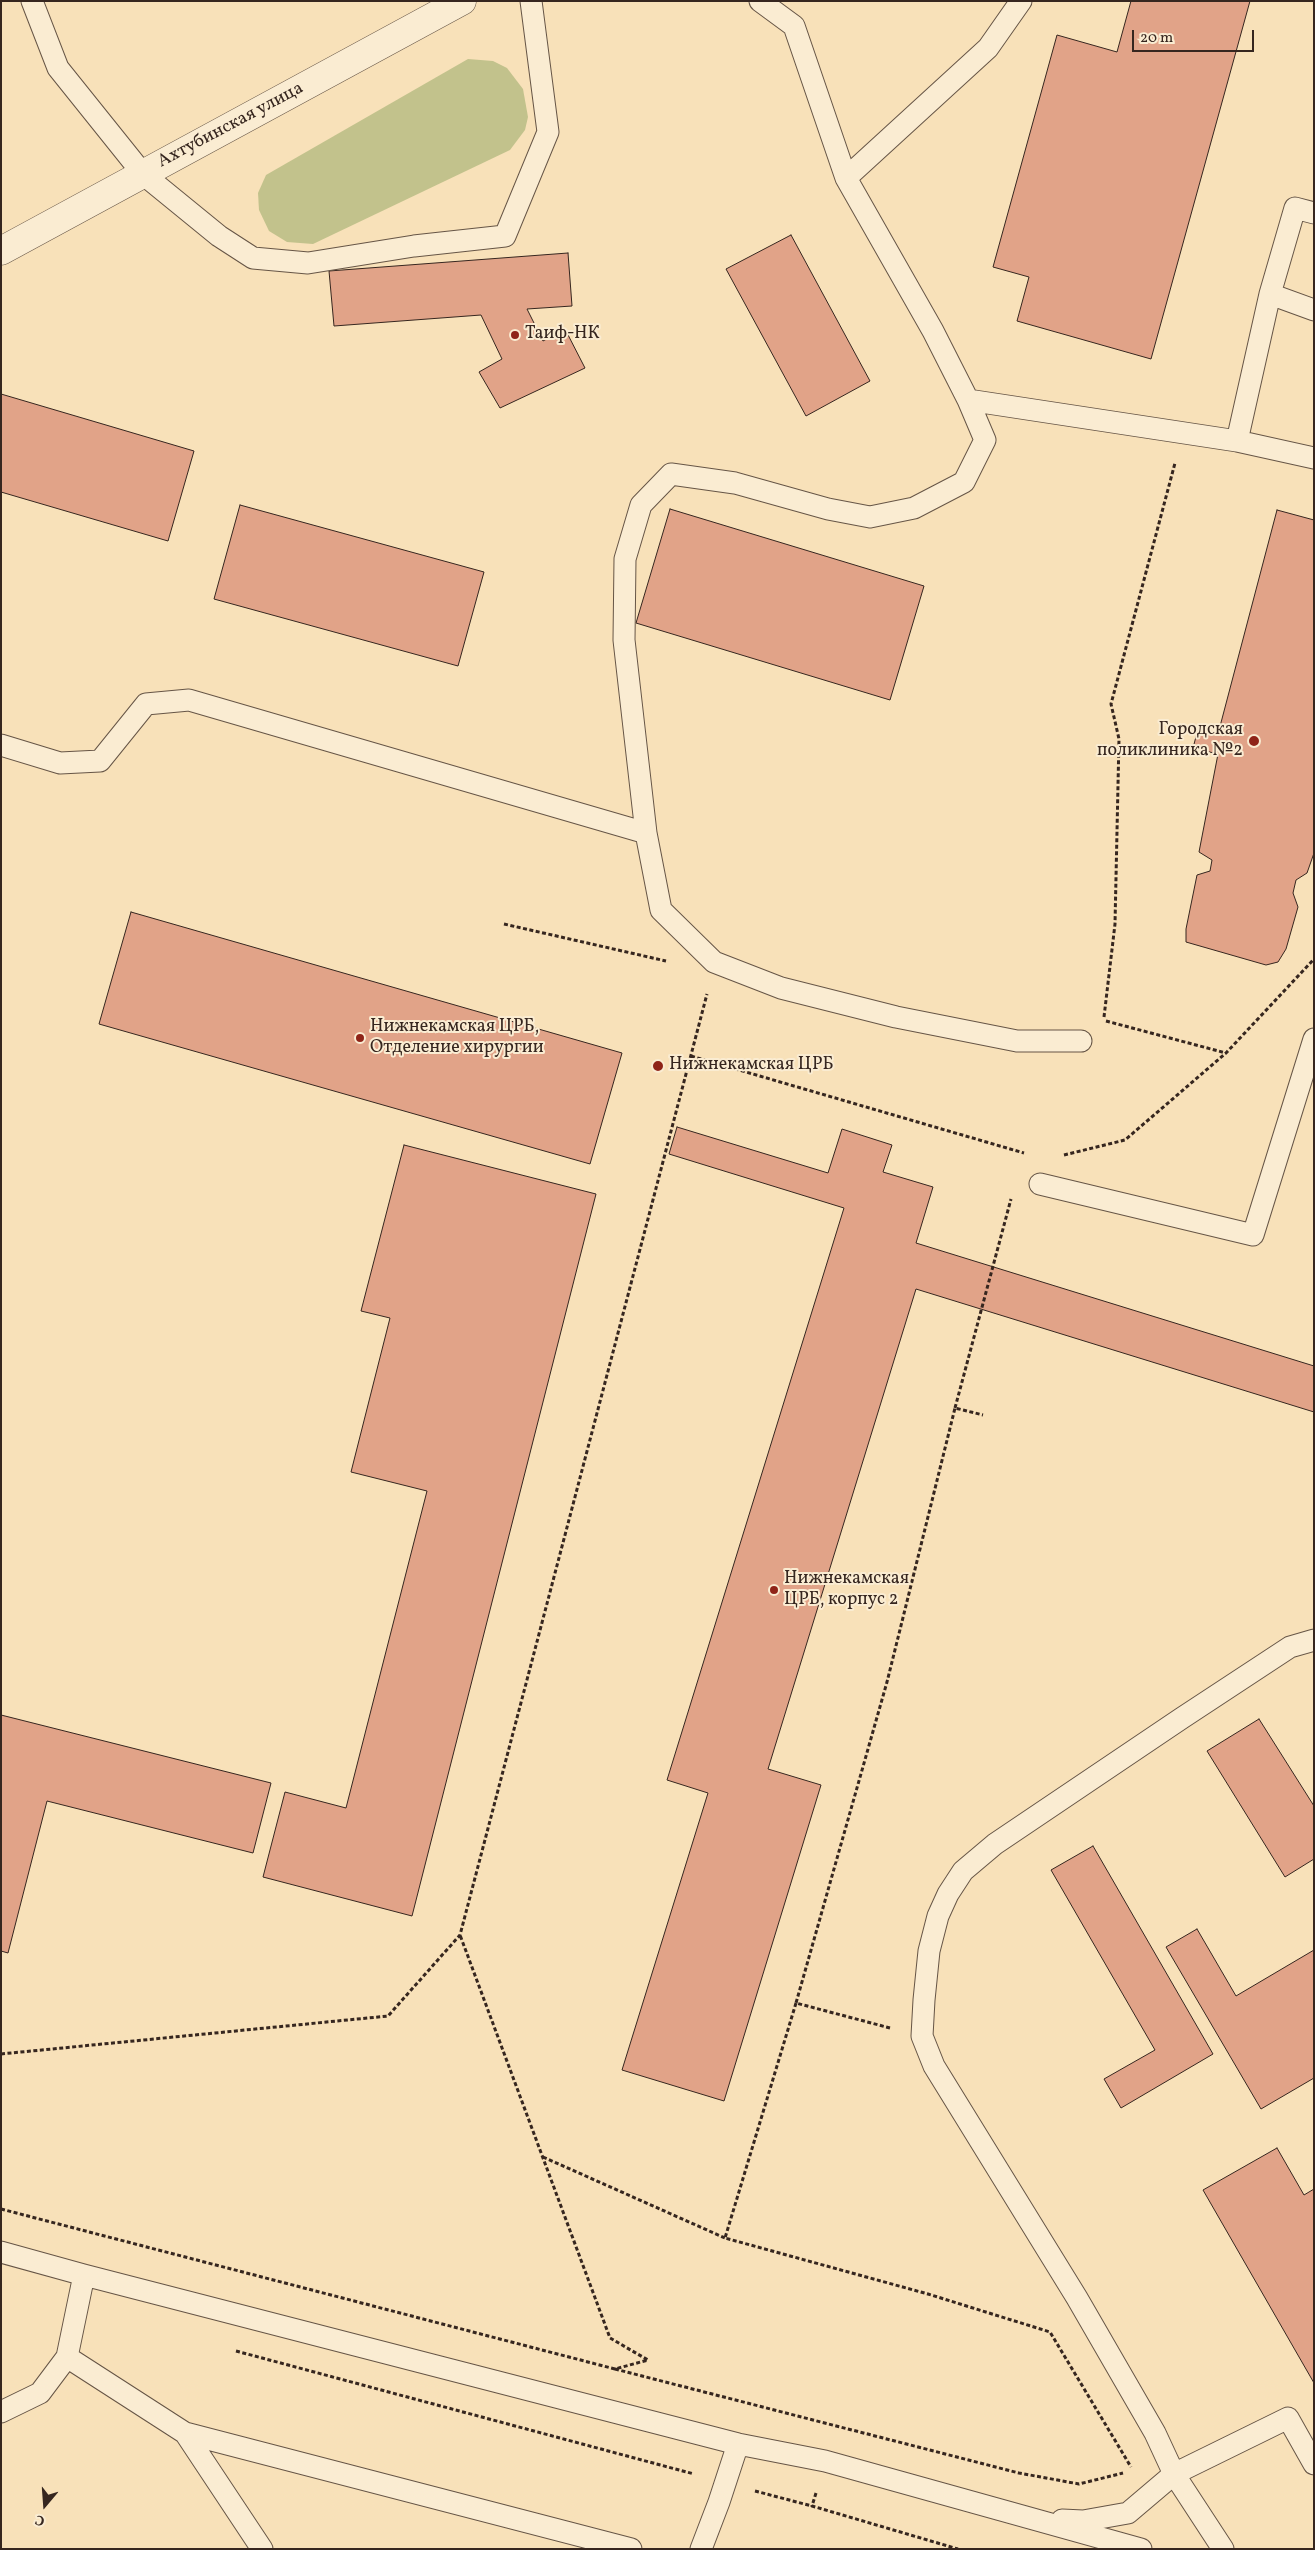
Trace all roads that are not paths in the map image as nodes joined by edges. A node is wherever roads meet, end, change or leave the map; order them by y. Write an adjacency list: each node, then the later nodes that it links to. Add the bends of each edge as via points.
1 (32, 1): 6 (lane, via 58,68)
2 (462, 1): 6 (street, Ахтубинская улица)
3 (530, 1): 6 (lane, via 548,132 505,236 308,263 253,258 219,236)
4 (760, 1): 7 (lane, via 794,26)
5 (1021, 1): 7 (lane, via 988,48)
6 (143, 174): 9 (street, Ахтубинская улица)
7 (846, 178): 12 (lane, via 933,330)
8 (1314, 213): 10 (lane, via 1295,208)
9 (1, 251)
10 (1270, 294): 11 (lane); 13 (lane)
11 (1314, 310)
12 (968, 400): 13 (lane); 16 (lane, via 985,440 964,482 914,508 870,517 734,483 671,474 641,504 625,559 624,640)
13 (1237, 441): 14 (lane)
14 (1314, 458)
15 (1, 746): 16 (lane, via 60,763 100,761 146,704 189,700)
16 (646, 833): 18 (lane, via 661,910 714,962 782,988 896,1017 1018,1041)
17 (1314, 1039): 19 (lane, via 1253,1236)
18 (1081, 1041)
19 (1040, 1184)
20 (1314, 1640): 28 (lane, via 1290,1647 995,1844 963,1871 948,1894 938,1916 930,1951 918,2035 1077,2298 1155,2433)
21 (1, 2252): 22 (lane)
22 (84, 2275): 23 (lane); 26 (lane)
23 (67, 2357): 24 (lane, via 40,2393); 25 (lane)
24 (1, 2412)
25 (186, 2434): 30 (lane); 31 (lane)
26 (738, 2444): 29 (lane, via 825,2461); 32 (lane)
27 (1314, 2464): 28 (lane, via 1288,2418)
28 (1174, 2474): 29 (lane, via 1128,2513 1083,2520); 34 (lane)
29 (1032, 2519): 33 (lane)
30 (262, 2549)
31 (631, 2549)
32 (701, 2549)
33 (1141, 2549)
34 (1222, 2549)

